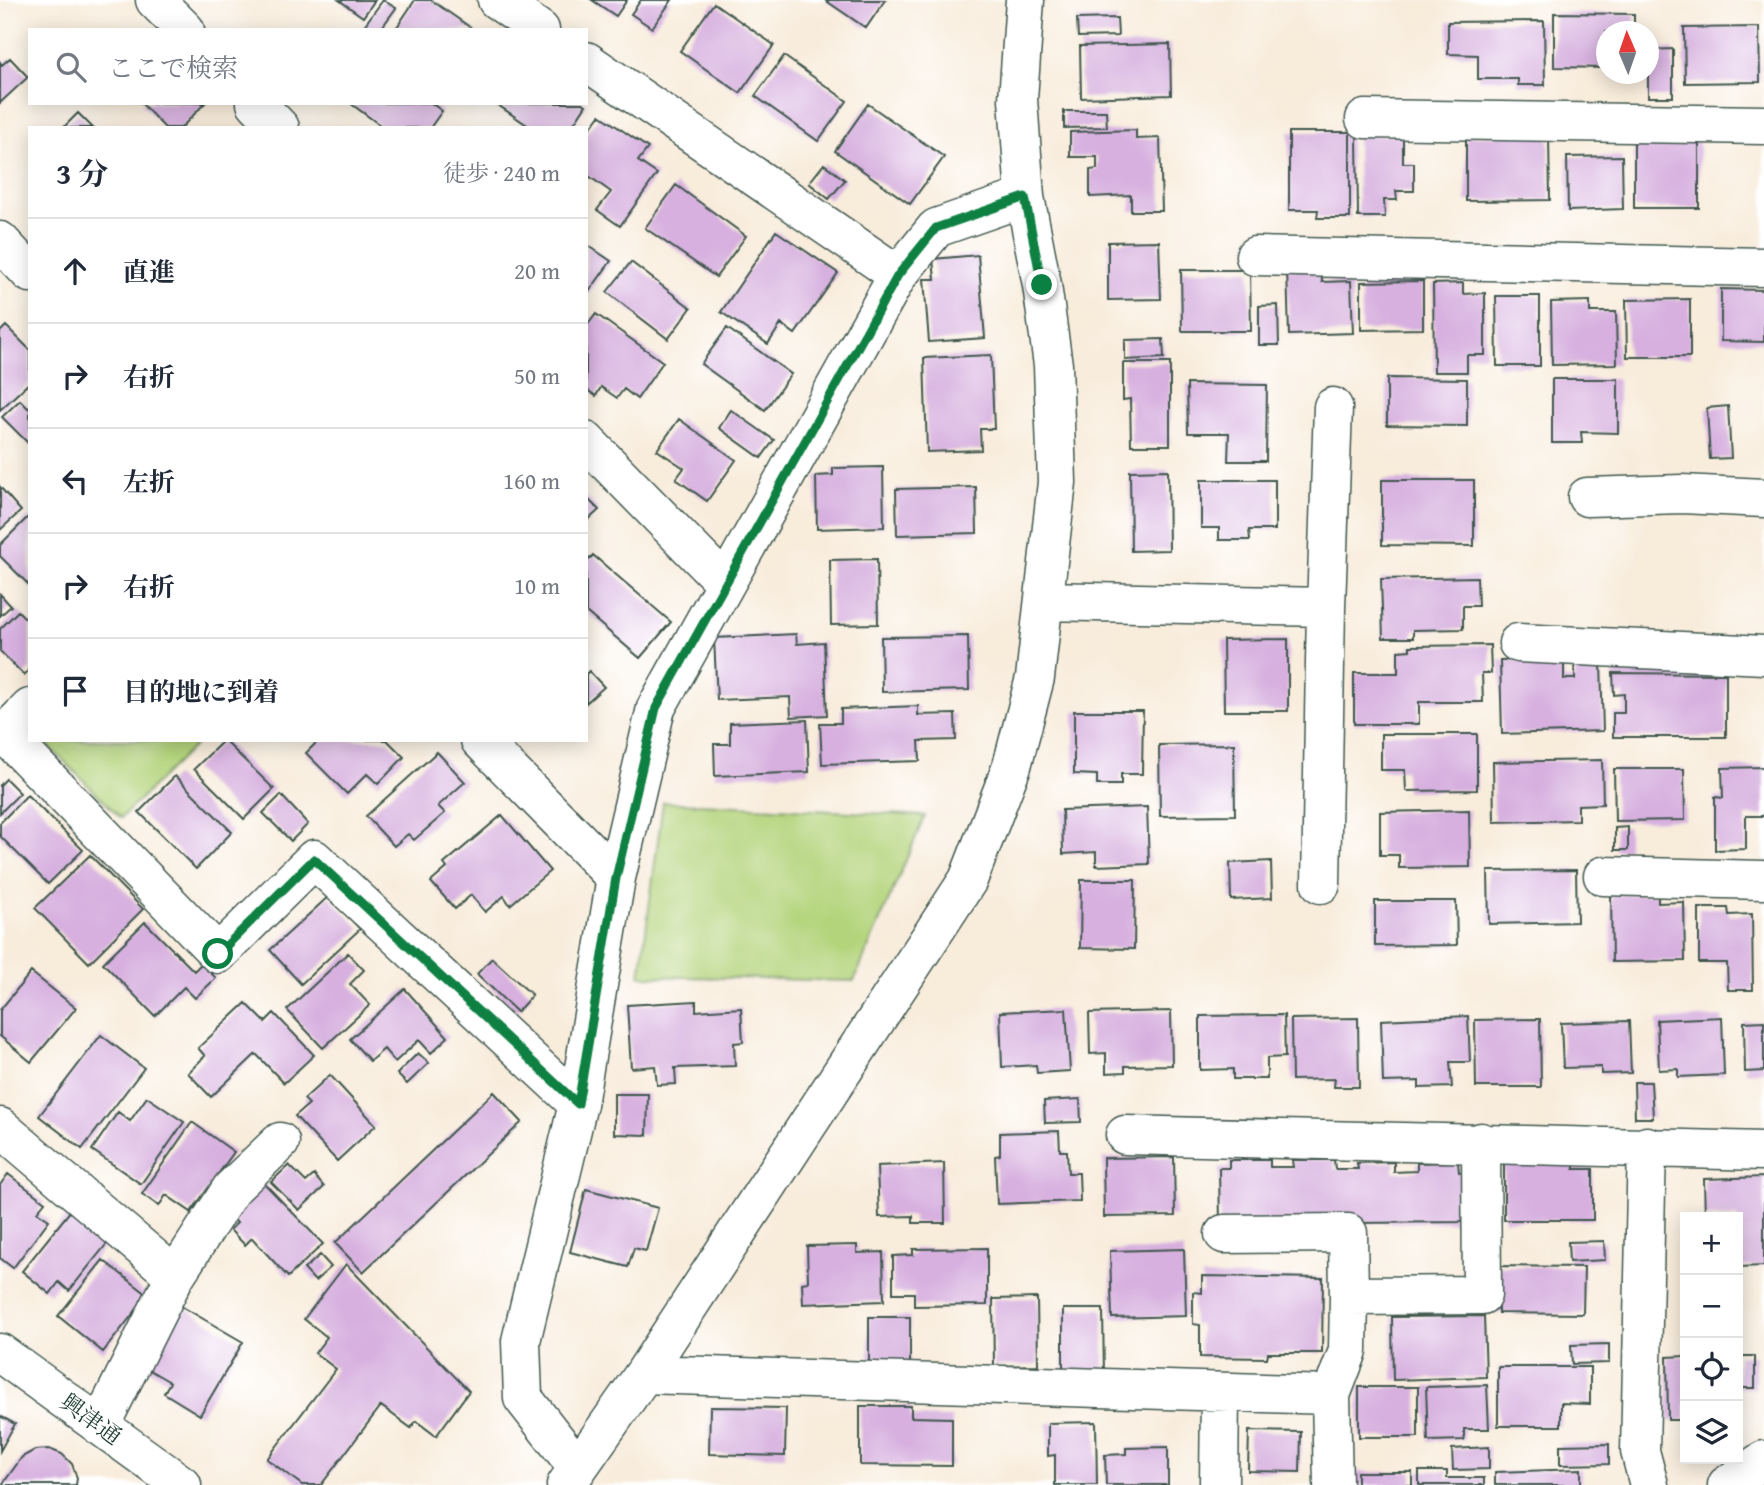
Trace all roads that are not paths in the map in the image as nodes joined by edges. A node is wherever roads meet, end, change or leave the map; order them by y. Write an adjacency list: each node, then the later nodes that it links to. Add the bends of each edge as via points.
1 (155, 0): 4 (street)
2 (497, 0): 5 (street)
3 (1025, 0): 11 (street, via 1018,99)
4 (182, 28)
5 (537, 28)
6 (588, 62): 16 (street)
7 (258, 105): 10 (street)
8 (1365, 119): 9 (street)
9 (1764, 125)
10 (278, 126)
11 (1025, 197): 16 (street, via 936,228); 22 (street, via 1053,365 1057,482)
12 (0, 241): 15 (street)
13 (1255, 256): 14 (street)
14 (1764, 267)
15 (28, 271)
16 (898, 275): 21 (street)
17 (1333, 407): 23 (street)
18 (588, 443): 21 (street)
19 (1587, 497): 20 (street, via 1682,494)
20 (1764, 498)
21 (725, 583): 29 (street, via 656,708)
22 (1045, 601): 23 (street); 43 (street, via 1035,678 1012,766 968,880)
23 (1326, 607): 31 (street)
24 (1518, 643): 25 (street)
25 (1764, 655)
26 (8, 727): 32 (street, via 218,954 314,859)
27 (482, 742): 29 (street)
28 (1603, 876): 30 (street)
29 (616, 878): 32 (street)
30 (1764, 880)
31 (1321, 884)
32 (578, 1104): 48 (street, via 521,1341 523,1398)
33 (0, 1127): 40 (street)
34 (1125, 1135): 36 (street)
35 (280, 1142): 40 (street, via 231,1189)
36 (1481, 1142): 37 (street); 41 (street, via 1482,1295)
37 (1647, 1146): 38 (street); 52 (street, via 1640,1451)
38 (1764, 1151)
39 (1224, 1234): 41 (street, via 1348,1233)
40 (175, 1276): 46 (street)
41 (1349, 1296): 45 (street, via 1348,1351)
42 (0, 1353): 46 (street, 興津通)
43 (644, 1374): 44 (street); 48 (street)
44 (1220, 1392): 45 (street); 50 (street)
45 (1331, 1395): 51 (street)
46 (100, 1426): 49 (street, 興津通)
47 (1764, 1460): 53 (street)
48 (572, 1476)
49 (182, 1485)
50 (1219, 1485)
51 (1333, 1485)
52 (1649, 1485)
53 (1727, 1485)

